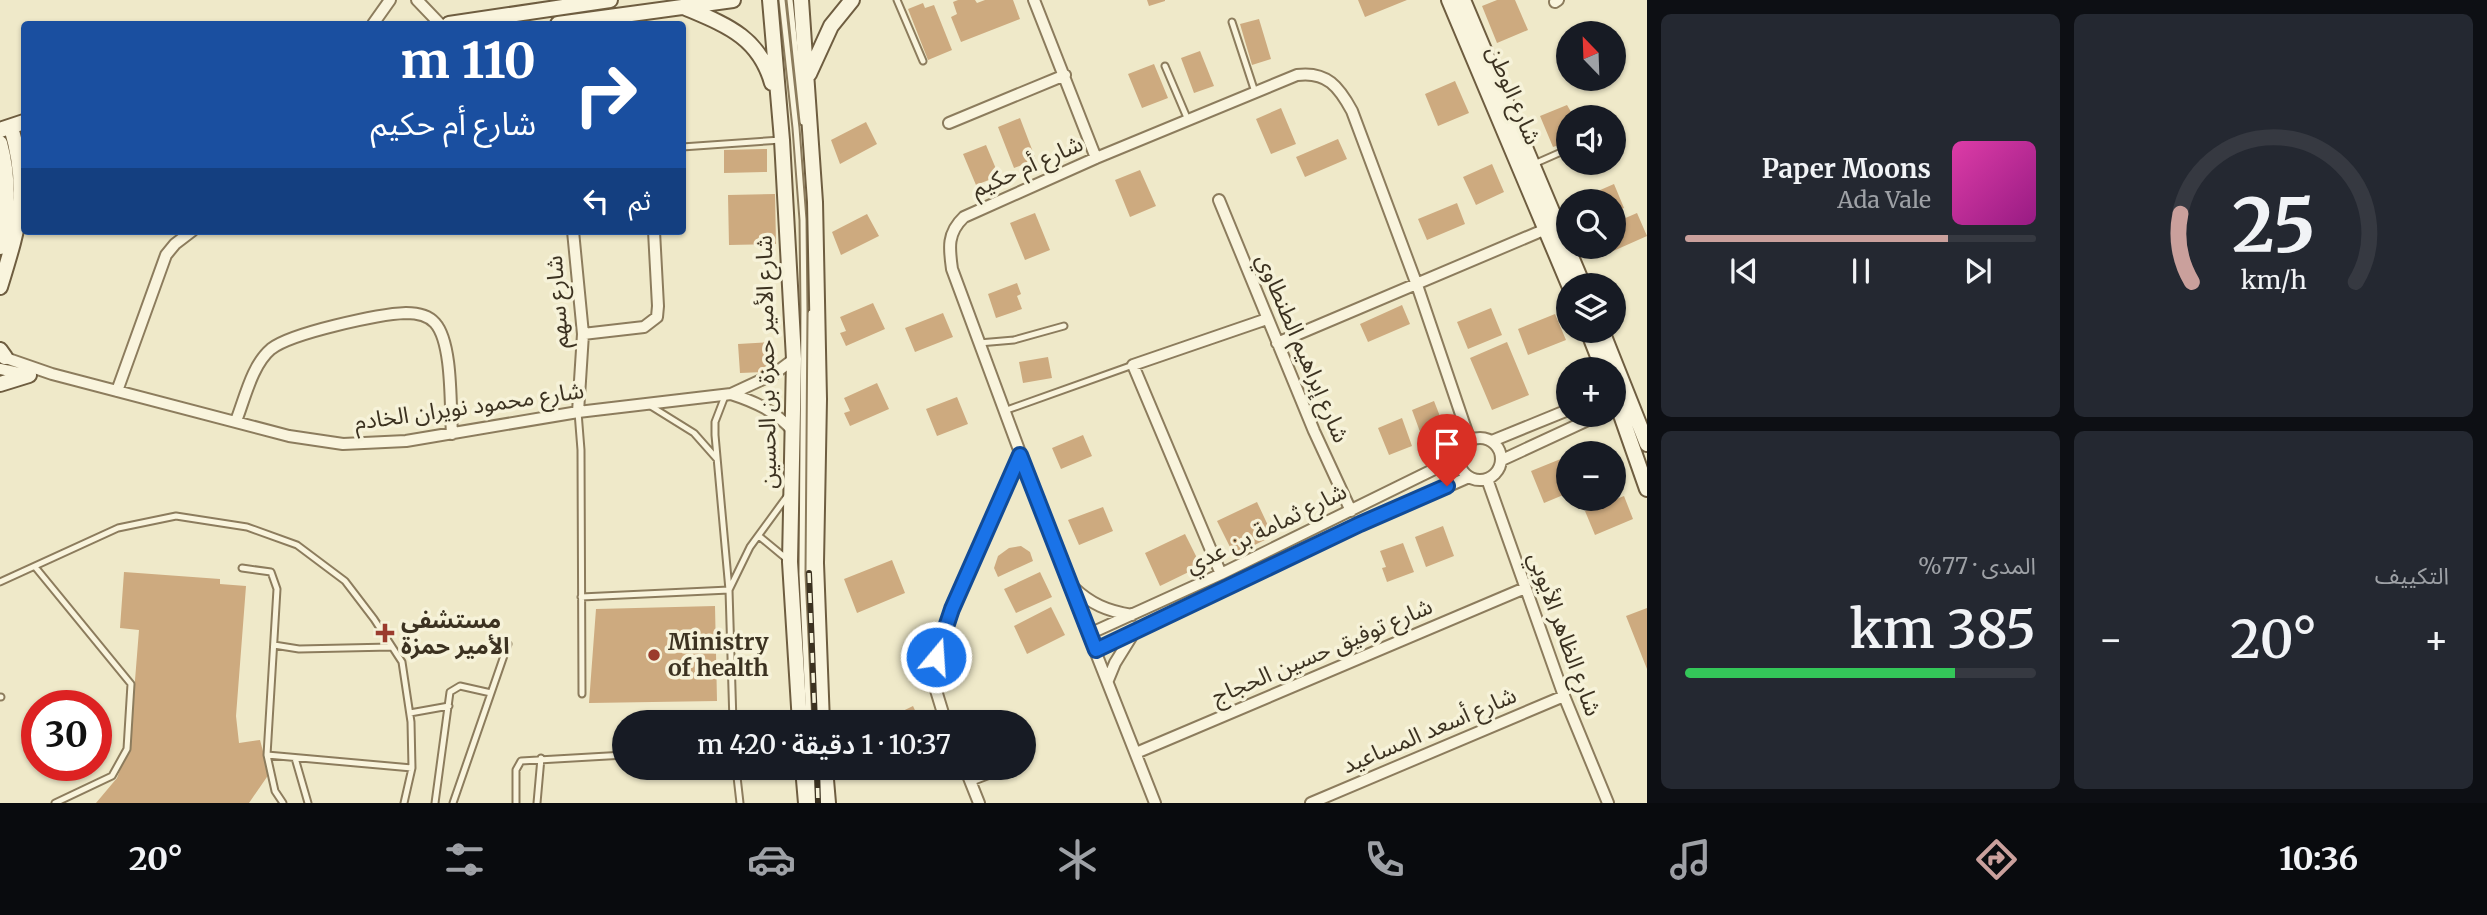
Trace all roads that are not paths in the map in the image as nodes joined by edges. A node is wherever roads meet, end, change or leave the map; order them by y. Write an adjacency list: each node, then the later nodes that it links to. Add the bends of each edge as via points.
1 (390, 0): 16 (street)
2 (417, 0): 17 (street)
3 (610, 0): 14 (main road)
4 (733, 0): 15 (main road)
5 (770, 0): 26 (main road, شارع الأمير حمزة بن الحسين)
6 (782, 0): 108 (lane, via 803,220 803,574)
7 (790, 0): 109 (lane, via 811,240 809,573)
8 (801, 0): 24 (main road)
9 (852, 0): 24 (main road, via 831,26)
10 (897, 0): 21 (lane)
11 (1034, 0): 23 (street)
12 (1449, 0): 40 (main road, شارع الوطن)
13 (1463, 0): 35 (main road, شارع الوطن)
14 (555, 4): 18 (main road)
15 (685, 8): 19 (main road); 26 (main road, via 746,39 769,74)
16 (375, 21)
17 (437, 21)
18 (465, 21)
19 (582, 21)
20 (1232, 22): 25 (lane)
21 (923, 61)
22 (1165, 65): 27 (lane)
23 (1065, 75): 28 (street); 34 (street)
24 (807, 82): 110 (main road, via 817,255 816,562)
25 (1255, 92): 27 (street, شارع أم حكيم); 47 (street, شارع أم حكيم, via 1309,73 1322,75 1345,97)
26 (779, 109): 30 (main road, شارع الأمير حمزة بن الحسين)
27 (1188, 120): 34 (street, شارع أم حكيم)
28 (949, 123)
29 (12, 126): 31 (main road)
30 (782, 140): 32 (lane); 55 (main road, شارع الأمير حمزة بن الحسين)
31 (9, 147): 36 (main road); 38 (main road)
32 (686, 147)
33 (1556, 154): 35 (lane)
34 (1096, 158): 53 (street, شارع أم حكيم, via 964,217 954,227 952,269)
35 (1532, 165): 46 (main road, شارع الوطن)
36 (21, 178)
37 (1219, 200): 49 (street, شارع إبراهيم الطنطاوي)
38 (3, 205): 44 (main road)
39 (21, 212): 48 (main road)
40 (1546, 229): 45 (main road, شارع الوطن); 47 (street)
41 (187, 235): 60 (street, via 166,256)
42 (573, 235): 51 (street, شارع سهم)
43 (654, 235): 51 (street, via 657,317 644,327)
44 (0, 247)
45 (1564, 273)
46 (1578, 273)
47 (1417, 285): 52 (street); 72 (street, شارع أم حكيم)
48 (0, 287)
49 (1267, 319): 52 (street, شارع إبراهيم الطنطاوي); 56 (street)
50 (1064, 326): 53 (lane, via 1014,340)
51 (583, 334): 65 (street, شارع سهم)
52 (1277, 342): 83 (street, شارع إبراهيم الطنطاوي)
53 (979, 343): 64 (street, شارع أم حكيم)
54 (1, 358): 57 (street, شارع محمود نويران الخادم); 58 (street, شارع محمود نويران الخادم)
55 (794, 359): 61 (street, شارع محمود نويران الخادم, via 774,374); 70 (main road, شارع الأمير حمزة بن الحسين)
56 (1133, 366): 64 (lane); 88 (street)
57 (52, 374): 58 (street, شارع محمود نويران الخادم); 60 (street, شارع محمود نويران الخادم)
58 (29, 375): 59 (main road)
59 (0, 384)
60 (117, 391): 67 (street, شارع محمود نويران الخادم)
61 (728, 394): 62 (street, شارع محمود نويران الخادم); 70 (street, شارع محمود نويران الخادم, via 768,408); 77 (lane, via 715,422)
62 (647, 403): 65 (street, شارع محمود نويران الخادم); 77 (lane, via 694,433)
63 (1626, 410): 74 (main road)
64 (1004, 411): 75 (street, شارع أم حكيم)
65 (578, 412): 71 (street, شارع محمود نويران الخادم); 93 (lane)
66 (1556, 415): 73 (street)
67 (236, 421): 71 (street, شارع محمود نويران الخادم, via 289,436 343,444); 71 (street, via 260,361 272,348 338,326 405,313 434,321 443,337)
68 (1626, 421): 81 (main road)
69 (1573, 427): 78 (street)
70 (793, 431): 82 (main road, شارع الأمير حمزة بن الحسين)
71 (452, 434)
72 (1470, 440): 73 (street); 76 (street)
73 (1492, 441): 78 (street)
74 (1647, 444)
75 (1020, 455): 90 (street, شارع أم حكيم); 111 (street, via 952,609 936,657 935,687)
76 (1459, 457): 79 (street); 83 (street, شارع ثمامة بن عدي)
77 (717, 459): 92 (lane)
78 (1502, 460): 80 (street)
79 (1469, 477): 80 (street); 95 (street, شارع ثمامة بن عدي)
80 (1487, 479): 91 (street, شارع الظاهر الأيوبي)
81 (1647, 489)
82 (792, 490): 84 (lane); 85 (main road, شارع الأمير حمزة بن الحسين)
83 (1351, 511): 88 (street, شارع ثمامة بن عدي)
84 (759, 536): 85 (lane); 92 (lane)
85 (790, 562): 107 (main road, شارع الأمير حمزة بن الحسين)
86 (36, 568): 89 (lane); 99 (lane, via 118,528 176,516 247,527 297,545 345,581); 125 (lane, via 131,684 127,749 112,776)
87 (242, 568): 98 (lane, via 271,572 277,590)
88 (1221, 574): 94 (street, شارع ثمامة بن عدي)
89 (0, 582)
90 (1068, 582): 94 (street, via 1096,606); 96 (street, شارع أم حكيم)
91 (1525, 588): 104 (street, شارع الظاهر الأيوبي); 113 (street, شارع توفيق حسين الحجاج)
92 (729, 590): 93 (lane); 106 (lane)
93 (581, 597): 103 (lane)
94 (1132, 615): 96 (street, شارع ثمامة بن عدي)
95 (1134, 632): 100 (street, شارع ثمامة بن عدي); 101 (street)
96 (1089, 634): 100 (street, شارع أم حكيم)
97 (508, 644): 102 (lane)
98 (274, 645): 99 (lane, via 299,649); 114 (lane)
99 (391, 647): 112 (lane, via 402,662)
100 (1096, 650): 101 (street, شارع أم حكيم)
101 (1108, 680): 113 (street, شارع أم حكيم)
102 (491, 693): 105 (lane, via 456,687 450,692); 130 (lane)
103 (582, 694)
104 (1564, 696): 140 (street, شارع أسعد المساعيد); 141 (street, شارع الظاهر الأيوبي)
105 (449, 706): 112 (lane); 129 (lane)
106 (733, 710)
107 (799, 710)
108 (808, 710)
109 (815, 710)
110 (822, 710)
111 (942, 710)
112 (410, 713): 118 (lane)
113 (1136, 753): 139 (street, شارع أم حكيم)
114 (267, 755): 116 (lane); 126 (lane)
115 (612, 755): 117 (lane)
116 (295, 758): 118 (lane); 127 (lane)
117 (541, 758): 131 (lane, via 518,763); 132 (lane)
118 (411, 768): 128 (lane)
119 (737, 780): 133 (lane)
120 (804, 780): 134 (main road)
121 (812, 780): 135 (lane)
122 (819, 780): 136 (lane)
123 (826, 780): 137 (main road)
124 (970, 780): 138 (street)
125 (55, 803)
126 (283, 803)
127 (308, 803)
128 (404, 803)
129 (435, 803)
130 (453, 803)
131 (516, 803)
132 (537, 803)
133 (740, 803)
134 (806, 803)
135 (813, 803)
136 (821, 803)
137 (828, 803)
138 (979, 803)
139 (1156, 803)
140 (1311, 803)
141 (1608, 803)

